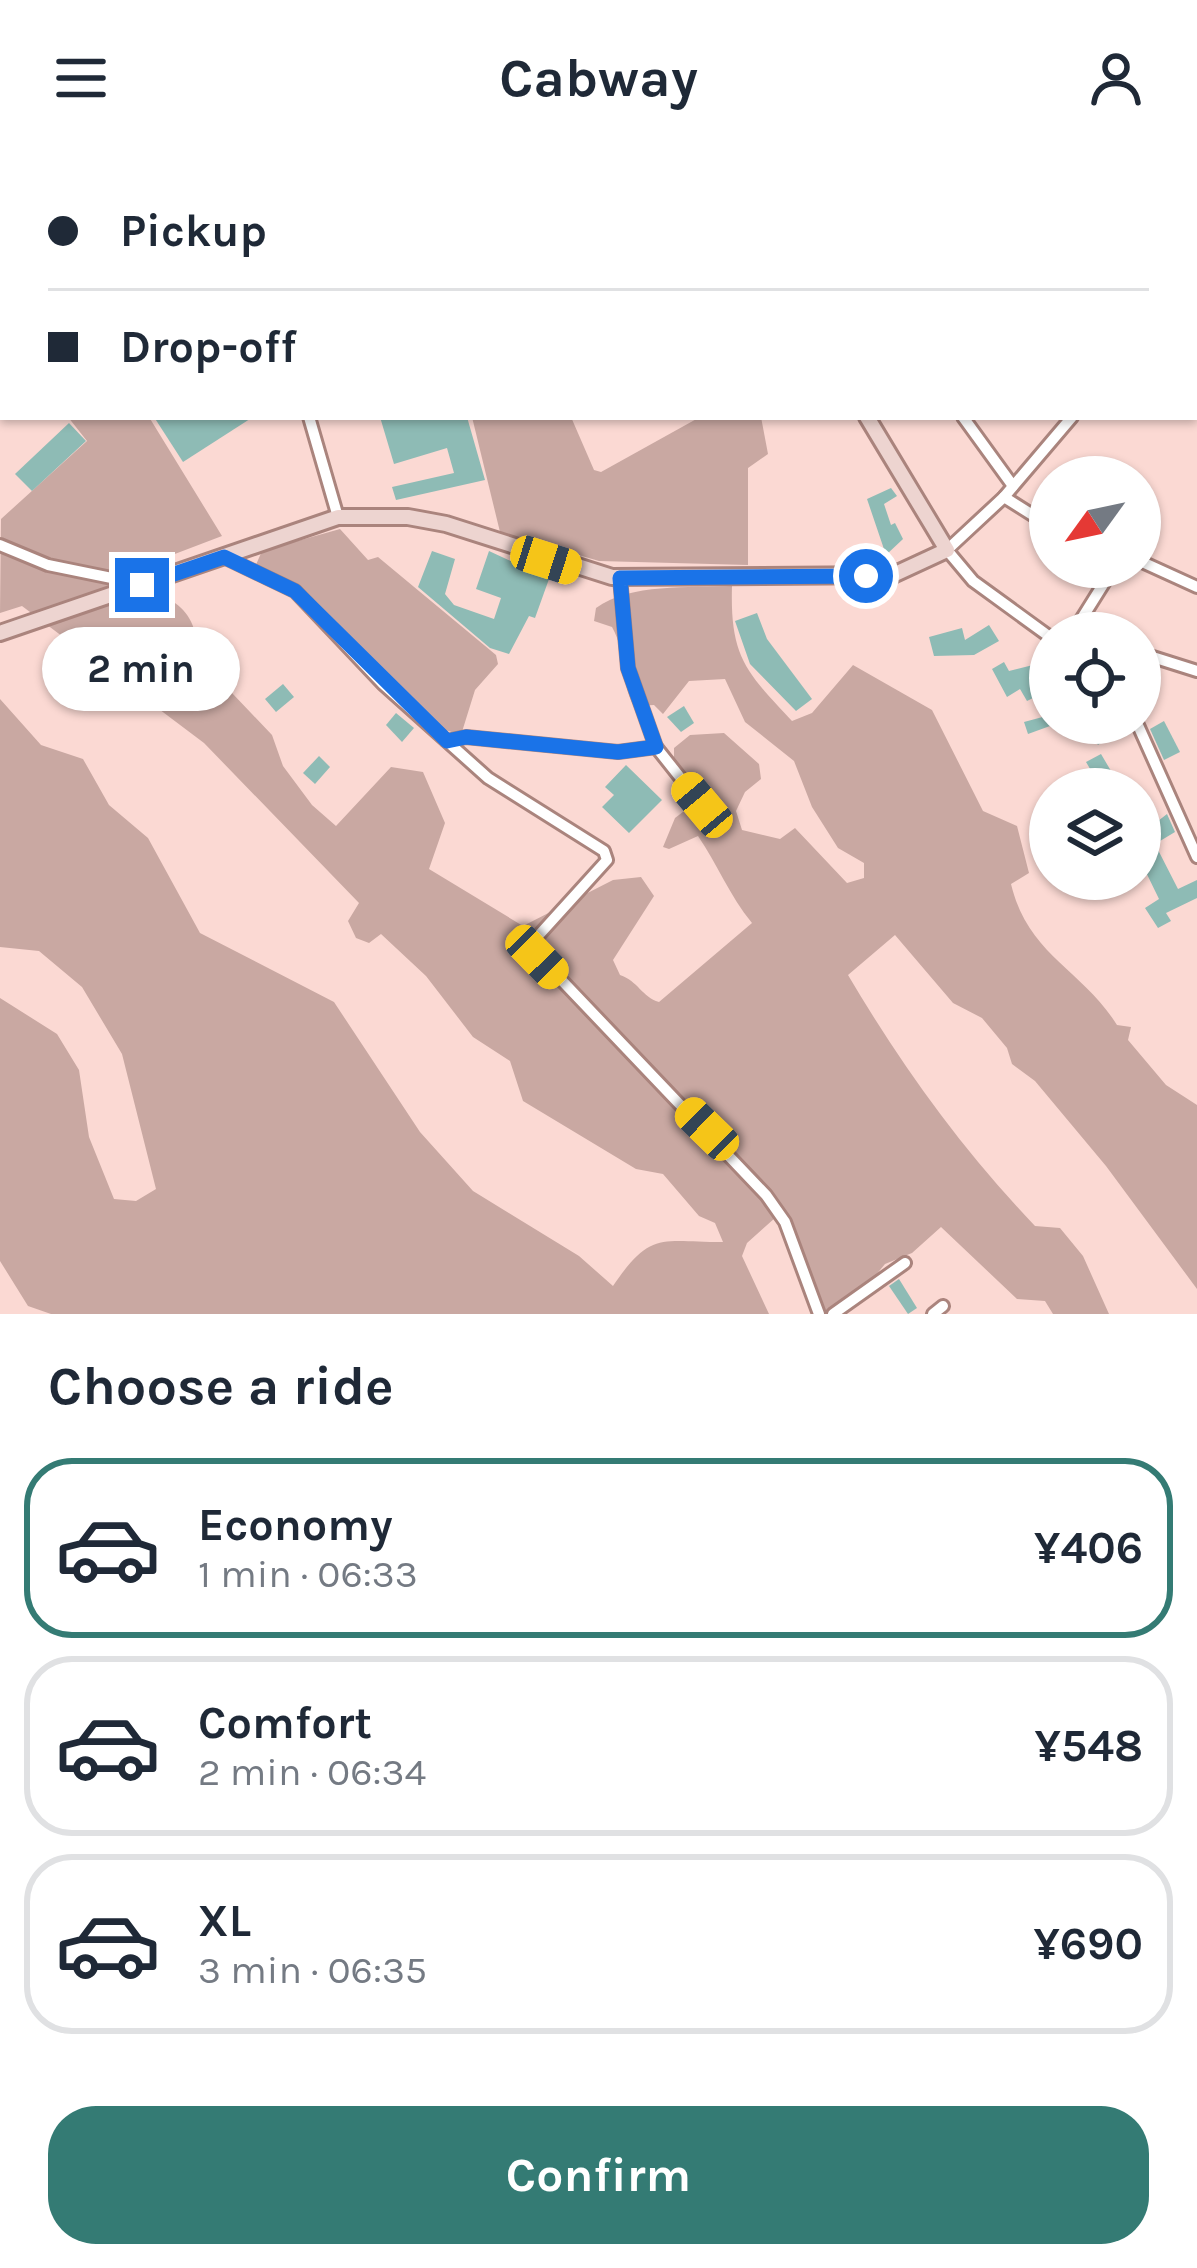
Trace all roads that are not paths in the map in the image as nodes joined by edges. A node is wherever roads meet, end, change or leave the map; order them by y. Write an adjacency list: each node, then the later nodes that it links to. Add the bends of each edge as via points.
1 (310, 420): 8 (street)
2 (869, 420): 10 (street)
3 (965, 420): 5 (street)
4 (1069, 420): 5 (street)
5 (1013, 486): 6 (street)
6 (1004, 497): 7 (street); 10 (street)
7 (1029, 513)
8 (338, 517): 11 (street); 13 (street, via 446,524)
9 (0, 545): 14 (street, via 48,565)
10 (947, 550): 13 (street, via 893,574); 16 (street)
11 (224, 557): 14 (street); 20 (street, via 295,591)
12 (1161, 570): 15 (street)
13 (620, 578): 22 (street, via 628,668)
14 (142, 585): 17 (street)
15 (1197, 586)
16 (1029, 621)
17 (0, 633)
18 (1161, 660): 19 (street)
19 (1197, 671)
20 (447, 741): 22 (street, via 618,752); 26 (street, via 488,778 604,851 608,860 594,880 529,946 766,1196 785,1222)
21 (1146, 744): 24 (street)
22 (656, 747): 23 (street)
23 (702, 805)
24 (1197, 857)
25 (905, 1262): 27 (street)
26 (819, 1314)
27 (832, 1314)

